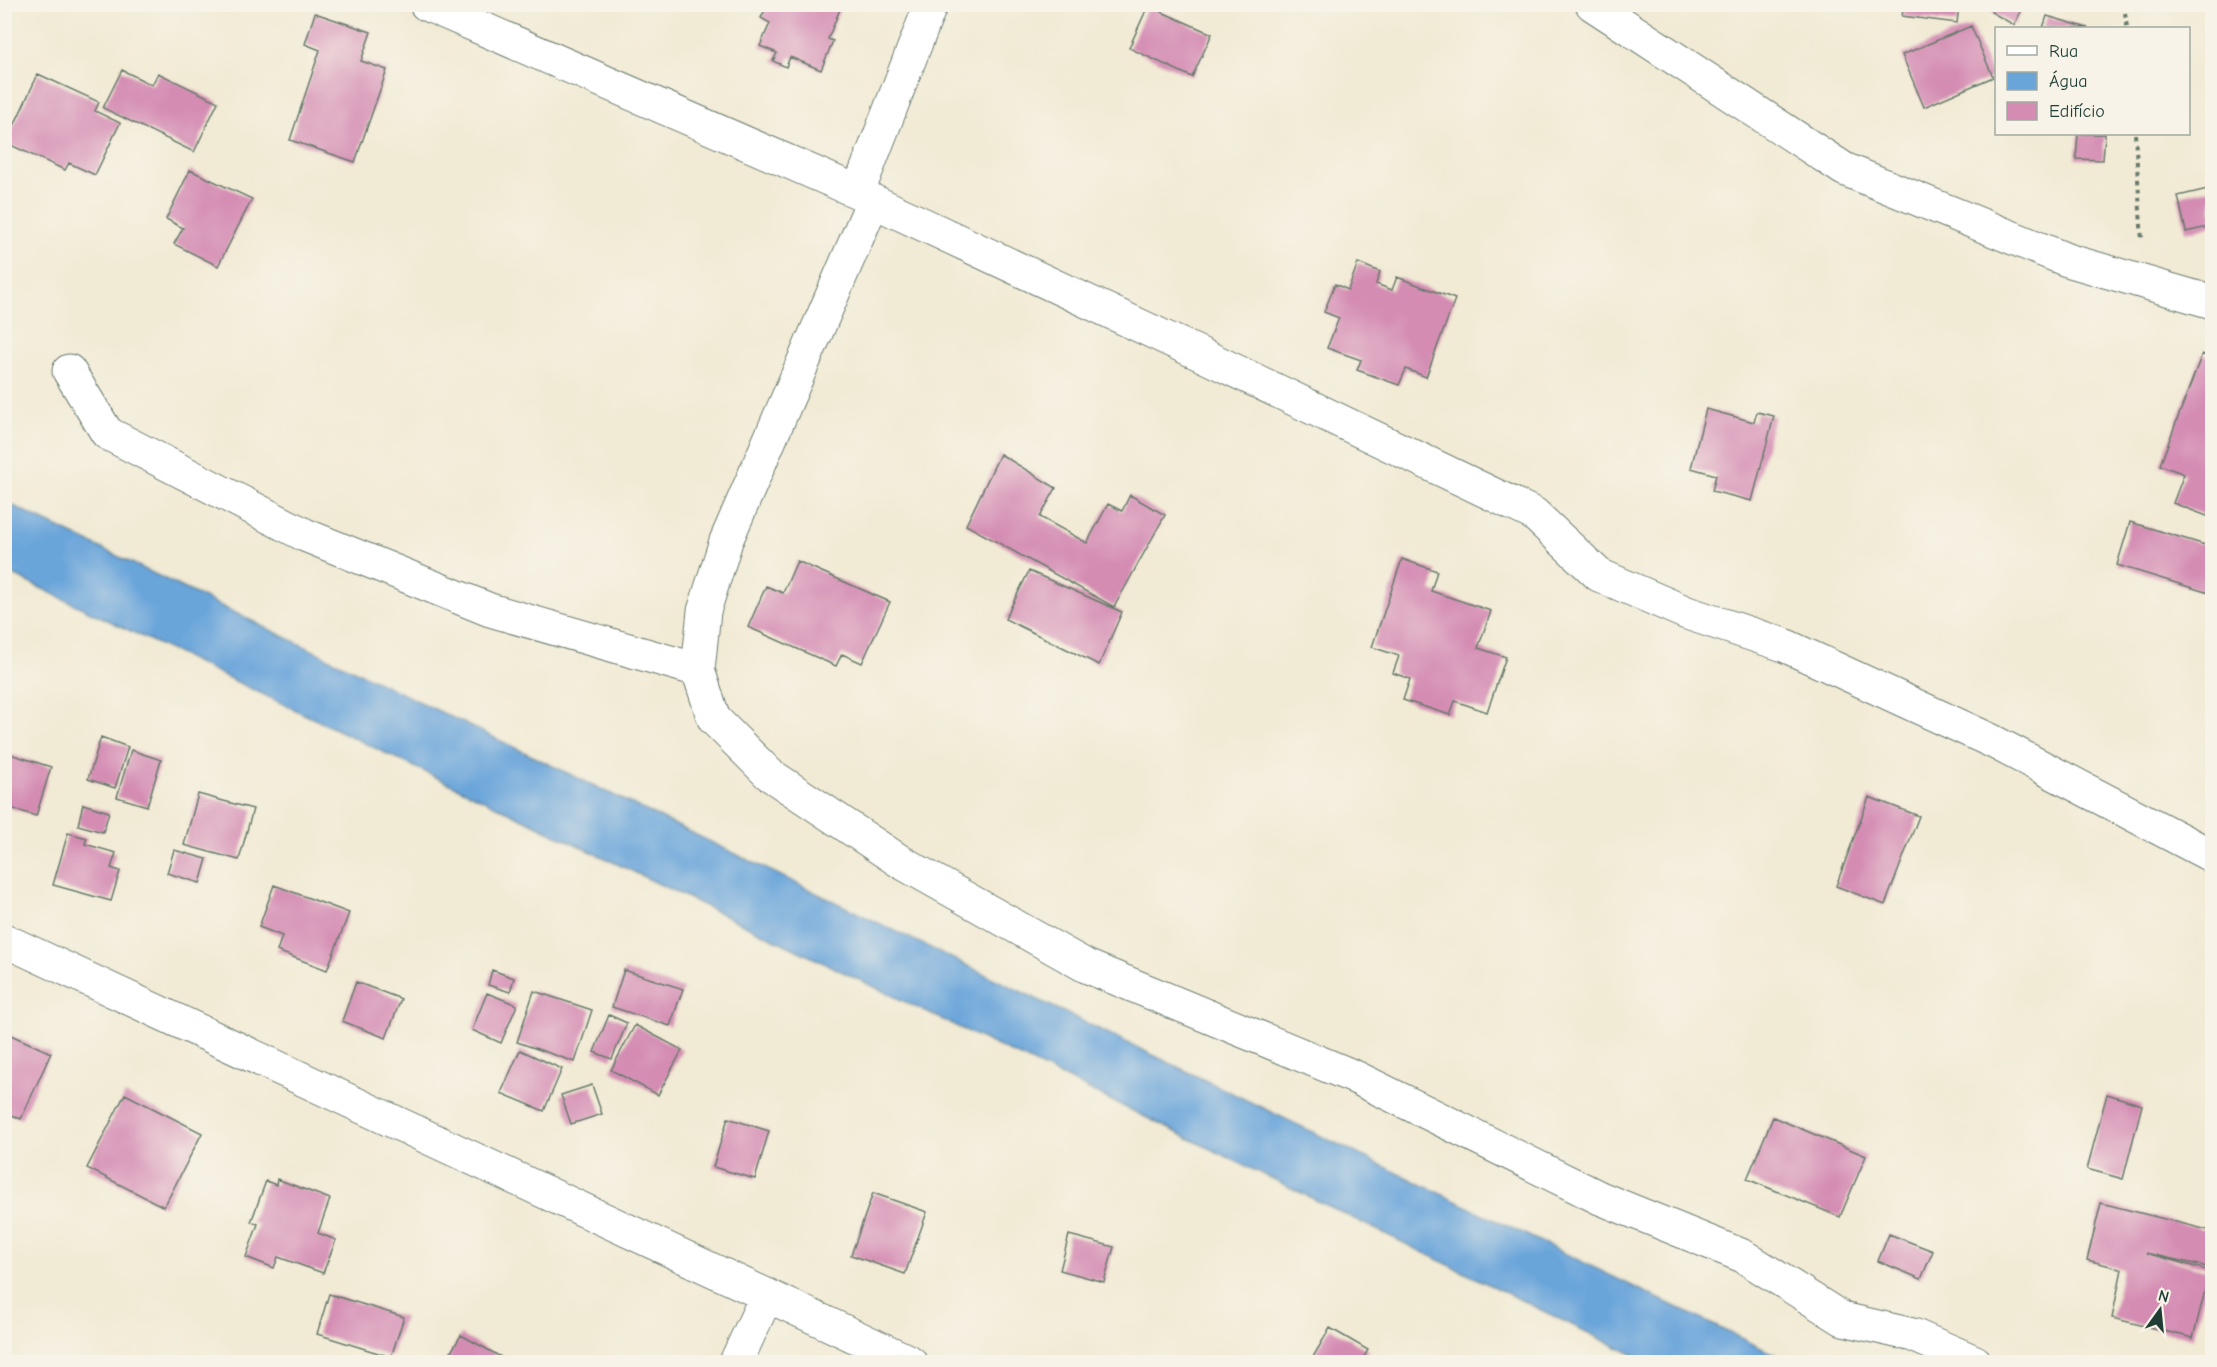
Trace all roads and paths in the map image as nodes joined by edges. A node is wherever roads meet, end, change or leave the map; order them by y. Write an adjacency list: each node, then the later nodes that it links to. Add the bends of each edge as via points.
1 (426, 4): 7 (street)
2 (931, 4): 7 (street)
3 (1592, 4): 8 (street, via 1844,169 2067,260)
4 (2124, 4): 5 (path)
5 (2127, 27)
6 (2134, 135): 8 (path)
7 (865, 196): 11 (street, via 726,541 704,611); 12 (street, via 1534,514 1599,575 1687,613 1795,650 1992,741)
8 (2144, 281): 9 (street)
9 (2212, 302)
10 (69, 371): 11 (street, via 107,433 305,535 490,610)
11 (698, 670): 17 (street, via 714,719 769,774 902,862 1086,966 1357,1078 1600,1198 1743,1256 1843,1319 1913,1335)
12 (2212, 856)
13 (4, 940): 14 (street)
14 (767, 1295): 15 (street); 16 (street)
15 (736, 1362)
16 (910, 1362)
17 (1975, 1362)

